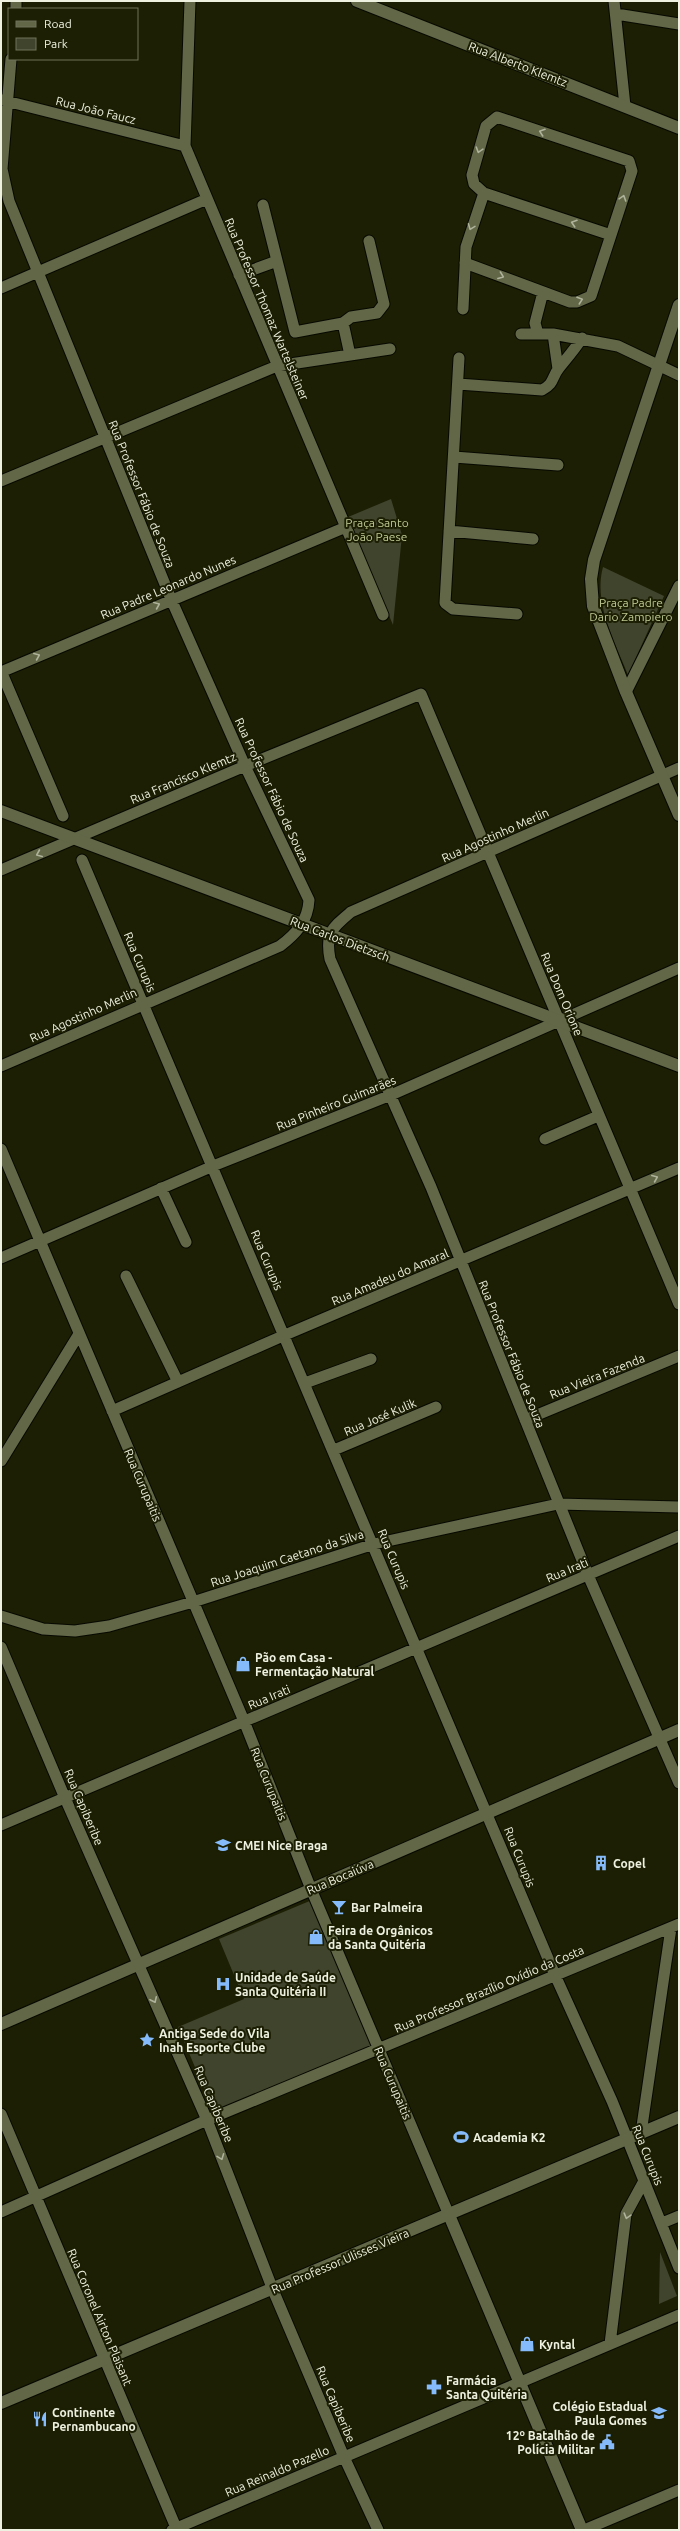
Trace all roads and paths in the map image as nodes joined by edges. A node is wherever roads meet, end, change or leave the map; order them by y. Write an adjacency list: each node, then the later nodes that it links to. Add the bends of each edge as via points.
1 (190, 1): 10 (street, Rua Professor Thomaz Wartelsteiner)
2 (357, 1): 8 (street, Rua Alberto Klemtz)
3 (614, 1): 4 (street)
4 (616, 14): 5 (street); 8 (street)
5 (679, 24)
6 (12, 60): 7 (street, Rua Professor Fábio de Souza)
7 (4, 101): 10 (street, Rua João Faucz); 18 (street, Rua Professor Fábio de Souza, via 2,169 9,201)
8 (624, 106): 9 (street, Rua Alberto Klemtz)
9 (679, 128)
10 (185, 146): 12 (street, Rua Professor Thomaz Wartelsteiner)
11 (484, 193): 14 (street, one-way to 11); 14 (street, one-way to 11, via 632,171 629,161 497,117 486,126 472,175 474,184); 17 (street, one-way to 17, via 468,234)
12 (207, 199): 18 (street); 19 (street, Rua Professor Thomaz Wartelsteiner)
13 (263, 205): 16 (street)
14 (611, 235): 21 (street, one-way to 14, via 570,302 591,296)
15 (369, 241): 24 (street, via 384,304 377,312 351,317)
16 (277, 261): 19 (street); 24 (street, via 295,332)
17 (465, 263): 21 (street, one-way to 21); 23 (street)
18 (38, 272): 20 (street); 37 (street, Rua Professor Fábio de Souza)
19 (239, 275): 33 (street, Rua Professor Thomaz Wartelsteiner)
20 (1, 288)
21 (543, 292): 26 (street, via 535,323)
22 (679, 306): 32 (street)
23 (462, 309)
24 (343, 323): 30 (street)
25 (521, 334): 26 (street)
26 (538, 334): 27 (street)
27 (553, 334): 28 (street); 34 (street)
28 (582, 338): 32 (street, via 618,346); 34 (street)
29 (390, 350): 30 (street)
30 (350, 355): 33 (street)
31 (459, 358): 36 (street)
32 (659, 365): 35 (street); 49 (street, via 594,560 591,579 593,606)
33 (277, 366): 37 (street); 41 (street, Rua Professor Thomaz Wartelsteiner)
34 (558, 369): 36 (street, via 552,384 542,390)
35 (679, 375)
36 (458, 384): 38 (street)
37 (105, 437): 40 (street); 45 (street, Rua Professor Fábio de Souza)
38 (454, 457): 39 (street); 42 (street)
39 (558, 465)
40 (1, 481)
41 (346, 527): 45 (street, Rua Padre Leonardo Nunes); 47 (street, Rua Professor Thomaz Wartelsteiner)
42 (450, 531): 43 (street); 46 (street, via 445,603 453,610)
43 (534, 539)
44 (679, 586): 49 (street)
45 (171, 599): 48 (street, Rua Padre Leonardo Nunes, one-way to 45); 51 (street, Rua Professor Fábio de Souza)
46 (517, 614)
47 (383, 615)
48 (1, 671): 56 (street)
49 (626, 692): 53 (street)
50 (421, 694): 51 (street, Rua Francisco Klemtz); 58 (street, Rua Dom Orione)
51 (245, 766): 57 (street, Rua Francisco Klemtz); 61 (street, Rua Professor Fábio de Souza, via 309,900)
52 (679, 768): 53 (street, Rua Agostinho Merlin)
53 (662, 776): 55 (street); 58 (street, Rua Agostinho Merlin)
54 (1, 811): 57 (street, Rua Carlos Dietzsch)
55 (679, 815)
56 (64, 816)
57 (75, 839): 60 (street, Rua Francisco Klemtz, one-way to 60); 61 (street, Rua Carlos Dietzsch)
58 (488, 853): 62 (street, Rua Agostinho Merlin, via 351,912); 65 (street, Rua Dom Orione)
59 (82, 860): 64 (street, Rua Curupis)
60 (1, 870)
61 (302, 925): 62 (street, Rua Carlos Dietzsch); 64 (street, Rua Agostinho Merlin, via 280,946)
62 (328, 934): 65 (street, Rua Carlos Dietzsch); 68 (street, Rua Professor Fábio de Souza, via 330,959)
63 (679, 968): 65 (street, Rua Pinheiro Guimarães)
64 (143, 1003): 66 (street, Rua Agostinho Merlin); 72 (street, Rua Curupis)
65 (560, 1022): 67 (street, Rua Carlos Dietzsch); 68 (street, Rua Pinheiro Guimarães); 69 (street, Rua Dom Orione)
66 (1, 1066)
67 (679, 1066)
68 (391, 1095): 72 (street, Rua Pinheiro Guimarães); 79 (street, Rua Professor Fábio de Souza)
69 (598, 1116): 70 (street); 75 (street, Rua Dom Orione)
70 (545, 1139)
71 (1, 1148): 76 (street, Rua Curupaitis)
72 (213, 1166): 74 (street, Rua Pinheiro Guimarães); 83 (street, Rua Curupis)
73 (679, 1168): 75 (street, Rua Amadeu do Amaral, one-way to 73)
74 (161, 1188): 76 (street, Rua Pinheiro Guimarães); 77 (street)
75 (630, 1189): 79 (street, Rua Amadeu do Amaral); 81 (street, Rua Dom Orione)
76 (40, 1241): 78 (street, Rua Pinheiro Guimarães); 82 (street, Rua Curupaitis)
77 (186, 1242)
78 (1, 1258)
79 (461, 1261): 83 (street, Rua Amadeu do Amaral); 90 (street, Rua Professor Fábio de Souza)
80 (126, 1276): 86 (street)
81 (679, 1304)
82 (79, 1334): 89 (street, Rua Curupaitis); 92 (street)
83 (285, 1335): 86 (street, Rua Amadeu do Amaral); 87 (street, Rua Curupis)
84 (679, 1356): 90 (street, Rua Vieira Fazenda)
85 (371, 1359): 87 (street)
86 (178, 1382): 89 (street, Rua Amadeu do Amaral)
87 (305, 1383): 91 (street, Rua Curupis)
88 (436, 1407): 91 (street, Rua José Kulik)
89 (112, 1411): 98 (street, Rua Curupaitis)
90 (525, 1420): 93 (street, Rua Professor Fábio de Souza)
91 (334, 1450): 96 (street, Rua Curupis)
92 (1, 1461)
93 (558, 1504): 94 (street, Rua Joaquim Caetano da Silva); 96 (street, Rua Joaquim Caetano da Silva); 97 (street, Rua Professor Fábio de Souza)
94 (679, 1507)
95 (679, 1536): 97 (street, Rua Irati)
96 (374, 1544): 98 (street, Rua Joaquim Caetano da Silva); 101 (street, Rua Curupis)
97 (588, 1575): 101 (street, Rua Irati); 104 (street, Rua Professor Fábio de Souza)
98 (194, 1602): 99 (street, Rua Joaquim Caetano da Silva, via 109,1626 75,1631 43,1629); 102 (street, Rua Curupaitis)
99 (1, 1616)
100 (1, 1646): 106 (street, Rua Capiberibe)
101 (418, 1648): 102 (street, Rua Irati); 107 (street, Rua Curupis)
102 (244, 1721): 106 (street, Rua Irati); 109 (street, Rua Curupaitis)
103 (679, 1730): 104 (street, Rua Bocaiúva)
104 (660, 1738): 105 (street, Rua Professor Fábio de Souza); 107 (street, Rua Bocaiúva)
105 (679, 1783)
106 (65, 1798): 108 (street, Rua Irati); 111 (street, Rua Capiberibe)
107 (488, 1813): 109 (street, Rua Bocaiúva); 112 (street, Rua Curupis)
108 (1, 1825)
109 (311, 1889): 111 (street, Rua Bocaiúva); 114 (street, Rua Curupaitis)
110 (675, 1926): 112 (street, Rua Professor Brazílio Ovídio da Costa); 118 (street)
111 (139, 1964): 113 (street, Rua Bocaiúva); 117 (street, Rua Capiberibe, one-way to 117)
112 (555, 1975): 114 (street, Rua Professor Brazílio Ovídio da Costa); 119 (street, Rua Curupis)
113 (1, 2024)
114 (379, 2050): 117 (street, Rua Professor Brazílio Ovídio da Costa); 123 (street, Rua Curupaitis)
115 (1, 2114): 121 (street, Rua Coronel Airton Plaisant)
116 (679, 2117): 118 (street, Rua Professor Ulisses Vieira)
117 (207, 2120): 121 (street, Rua Professor Brazílio Ovídio da Costa); 127 (street, Rua Capiberibe, one-way to 127)
118 (641, 2133): 119 (street, Rua Professor Ulisses Vieira)
119 (627, 2139): 120 (street, Rua Curupis); 123 (street, Rua Professor Ulisses Vieira)
120 (644, 2181): 125 (street, Rua Curupis); 129 (street, one-way to 129, via 626,2214)
121 (35, 2197): 122 (street, Rua Professor Brazílio Ovídio da Costa); 130 (street, Rua Coronel Airton Plaisant)
122 (1, 2212)
123 (449, 2215): 127 (street, Rua Professor Ulisses Vieira); 131 (street, Rua Curupaitis)
124 (679, 2216): 125 (street)
125 (662, 2223): 126 (street, Rua Curupis)
126 (679, 2268)
127 (273, 2290): 130 (street, Rua Professor Ulisses Vieira); 133 (street, Rua Capiberibe)
128 (679, 2315): 129 (street, Rua Reinaldo Pazello)
129 (610, 2344): 131 (street, Rua Reinaldo Pazello)
130 (105, 2361): 132 (street, Rua Professor Ulisses Vieira); 135 (street, Rua Coronel Airton Plaisant)
131 (520, 2382): 133 (street, Rua Reinaldo Pazello); 137 (street, Rua Curupaitis)
132 (1, 2403)
133 (344, 2457): 135 (street, Rua Reinaldo Pazello); 136 (street, Rua Capiberibe)
134 (679, 2490): 137 (street)
135 (175, 2529)
136 (378, 2530)
137 (583, 2530)

